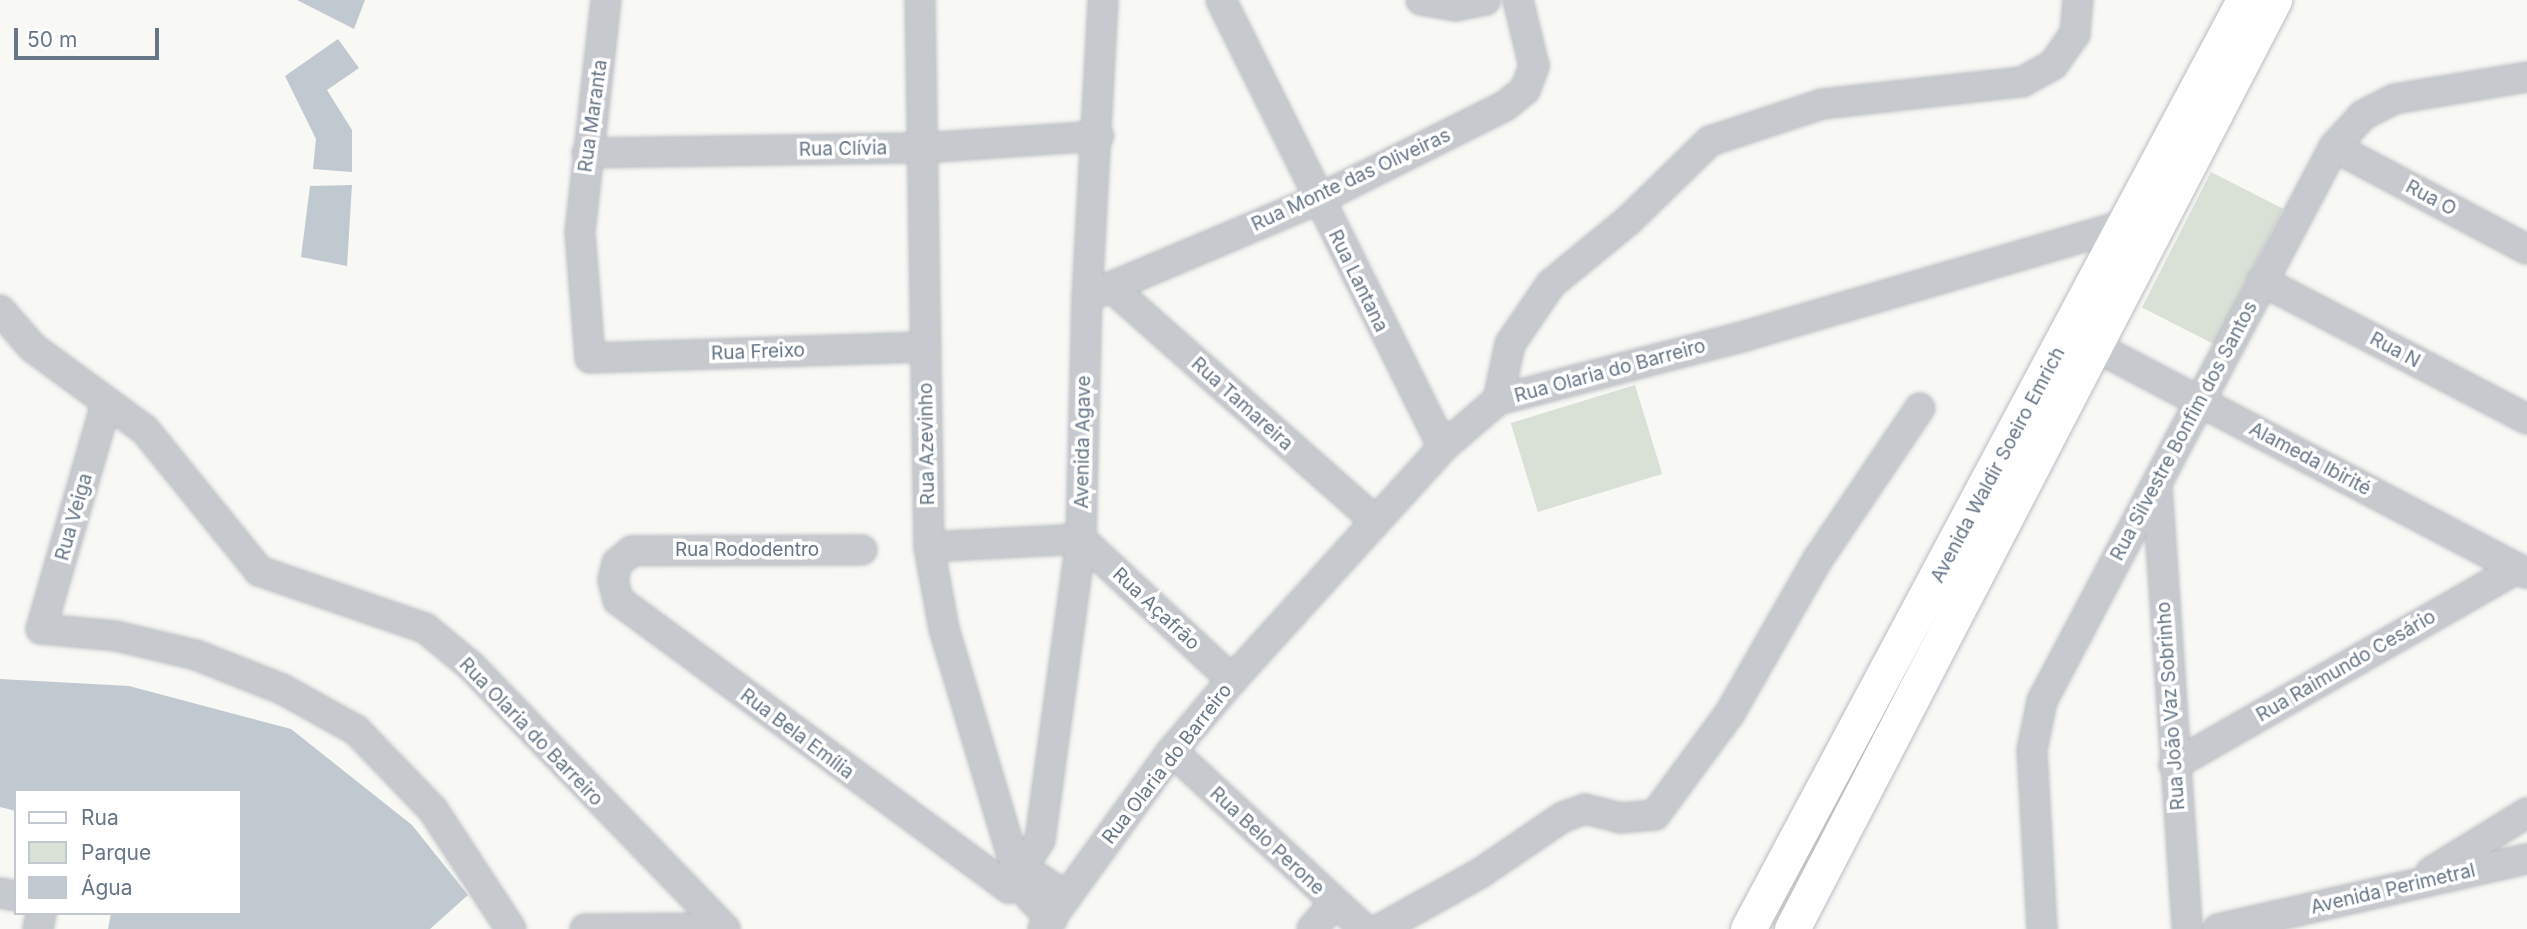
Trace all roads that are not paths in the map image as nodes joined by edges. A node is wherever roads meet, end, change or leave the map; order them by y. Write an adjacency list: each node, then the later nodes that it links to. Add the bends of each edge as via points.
1 (606, 0): 15 (street, Rua Maranta)
2 (920, 0): 14 (street, Rua Azevinho)
3 (1104, 0): 12 (street, Avenida Agave)
4 (1221, 0): 16 (street, Rua Lantana)
5 (1421, 0): 6 (street, via 1455,6)
6 (1485, 0)
7 (1518, 0): 16 (street, Rua Monte das Oliveiras, via 1534,66 1525,89 1505,106)
8 (2078, 0): 25 (street, via 2075,34 2068,45 2053,65 2022,82 1822,104 1710,141 1629,220 1551,284 1510,344)
9 (2244, 0): 17 (main road, Avenida Waldir Soeiro Emrich)
10 (2274, 0): 17 (main road, Avenida Waldir Soeiro Emrich)
11 (2527, 77): 13 (street, Rua Silvestre Bonfim dos Santos, via 2394,99 2363,115)
12 (1099, 136): 14 (street, Rua Clívia); 20 (street, Avenida Agave)
13 (2334, 147): 18 (street, Rua O); 19 (street, Rua Silvestre Bonfim dos Santos)
14 (922, 148): 15 (street, Rua Clívia); 22 (street, Rua Azevinho)
15 (587, 153): 24 (street, Rua Maranta, via 580,233)
16 (1319, 199): 20 (street, Rua Monte das Oliveiras); 30 (street, Rua Lantana)
17 (2140, 228): 23 (main road, Avenida Waldir Soeiro Emrich); 25 (street, Rua Olaria do Barreiro); 54 (main road, Avenida Waldir Soeiro Emrich)
18 (2527, 249)
19 (2262, 281): 26 (street, Rua Silvestre Bonfim dos Santos); 29 (street, Rua N)
20 (1099, 292): 32 (street, Rua Tamareira); 33 (street, Avenida Agave)
21 (0, 310): 27 (street, Rua Olaria do Barreiro, via 32,347)
22 (926, 346): 24 (street, Rua Freixo); 34 (street, Rua Azevinho)
23 (2094, 346): 26 (street, Alameda Ibirité); 47 (main road, Avenida Waldir Soeiro Emrich)
24 (590, 358)
25 (1498, 400): 30 (street, Rua Olaria do Barreiro)
26 (2199, 401): 31 (street, Rua Silvestre Bonfim dos Santos); 37 (street, Alameda Ibirité)
27 (106, 404): 48 (street, Rua Olaria do Barreiro, via 145,430 259,571 425,628 471,666); 49 (street, Rua Veiga, via 41,629 116,636 196,655 282,689 356,730 433,810)
28 (1920, 408): 53 (street, via 1818,559 1730,713 1655,815 1620,818 1585,809 1563,817 1479,874)
29 (2527, 419)
30 (1444, 447): 32 (street, Rua Olaria do Barreiro)
31 (2157, 483): 40 (street, Rua João Vaz Sobrinho); 55 (street, Rua Silvestre Bonfim dos Santos, via 2042,701 2032,750)
32 (1374, 520): 38 (street, Rua Olaria do Barreiro)
33 (1081, 539): 34 (street); 38 (street, Rua Açafrão); 43 (street, Avenida Agave, via 1041,840)
34 (929, 547): 43 (street, Rua Azevinho, via 944,629)
35 (862, 550): 36 (street, Rua Rododentro)
36 (632, 551): 43 (street, Rua Bela Emília, via 617,563 613,580 618,600 994,881 1009,888)
37 (2522, 570): 40 (street, Rua Raimundo Cesário)
38 (1232, 680): 39 (street, Rua Olaria do Barreiro)
39 (1172, 751): 45 (street, Rua Belo Perone); 46 (street, Rua Olaria do Barreiro)
40 (2174, 765): 56 (street, Rua João Vaz Sobrinho)
41 (2527, 813): 44 (street)
42 (2527, 859): 44 (street, Avenida Perimetral)
43 (1020, 875): 46 (street, via 1040,879)
44 (2411, 884): 57 (street, Avenida Perimetral)
45 (1334, 904): 51 (street); 52 (street, Rua Belo Perone)
46 (1054, 915)
47 (1801, 920)
48 (724, 928): 50 (street)
49 (511, 929)
50 (585, 929)
51 (1312, 929)
52 (1363, 929)
53 (1380, 929)
54 (1748, 929)
55 (2042, 929)
56 (2187, 929)
57 (2218, 929)

